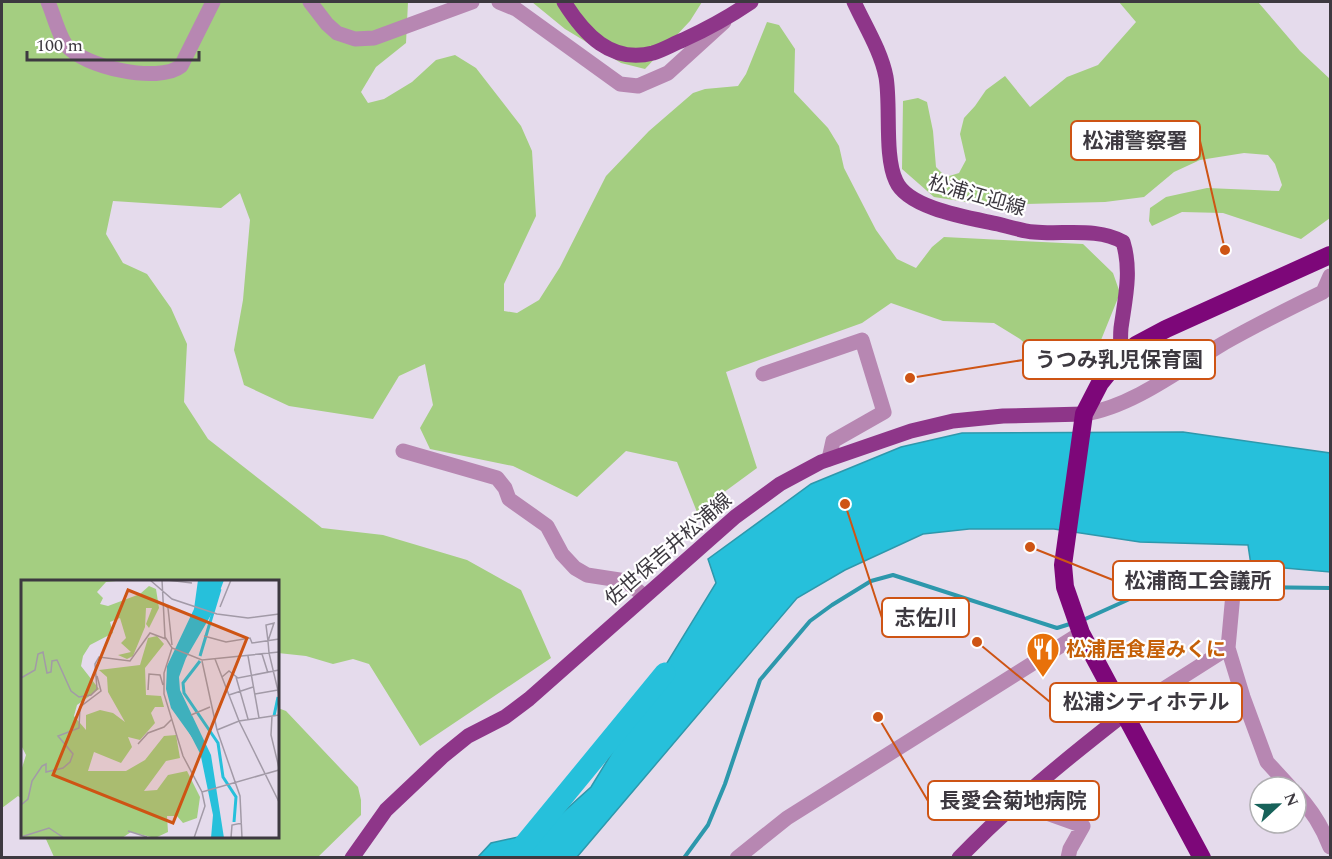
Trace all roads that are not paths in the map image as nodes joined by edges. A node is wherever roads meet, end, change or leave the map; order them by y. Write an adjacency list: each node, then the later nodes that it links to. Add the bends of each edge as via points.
1 (48, 2): 2 (street, via 65,45 82,57 107,68 165,73 181,66)
2 (213, 2)
3 (309, 2): 4 (street, via 337,33 356,39 374,38)
4 (472, 2)
5 (500, 2): 9 (street, via 516,9 621,84 638,86 668,73)
6 (564, 2): 9 (main road, via 586,33 619,54 654,53)
7 (751, 2): 9 (main road)
8 (854, 2): 12 (main road, 松浦江迎線, via 886,78 891,162 902,191 953,214 1032,232 1102,234 1123,243 1128,257)
9 (726, 20)
10 (1330, 255): 12 (highway, via 1166,329)
11 (1330, 276): 14 (street, via 1323,292 1227,341 1131,399)
12 (1121, 357): 14 (highway, via 1100,384)
13 (763, 374): 16 (street, via 862,340 884,412 833,441)
14 (1083, 421): 16 (main road, 佐世保吉井松浦線, via 1003,416 953,421); 19 (highway, via 1063,565 1065,588)
15 (403, 451): 18 (street, via 497,478 509,499 546,526 575,568 587,575 626,581)
16 (830, 459): 18 (main road, 佐世保吉井松浦線, via 780,484 735,517)
17 (1234, 583): 20 (street)
18 (644, 596): 26 (main road, 佐世保吉井松浦線, via 529,699 442,756 386,810)
19 (1081, 633): 21 (highway); 27 (street, via 786,818)
20 (1228, 648): 21 (street); 22 (street, via 1268,762)
21 (1124, 714): 23 (main road); 30 (highway)
22 (1279, 775)
23 (1023, 795): 28 (main road); 29 (street, via 1041,810 1083,826)
24 (1308, 806): 25 (street)
25 (1330, 847)
26 (352, 858)
27 (737, 858)
28 (959, 858)
29 (1068, 858)
30 (1202, 858)

